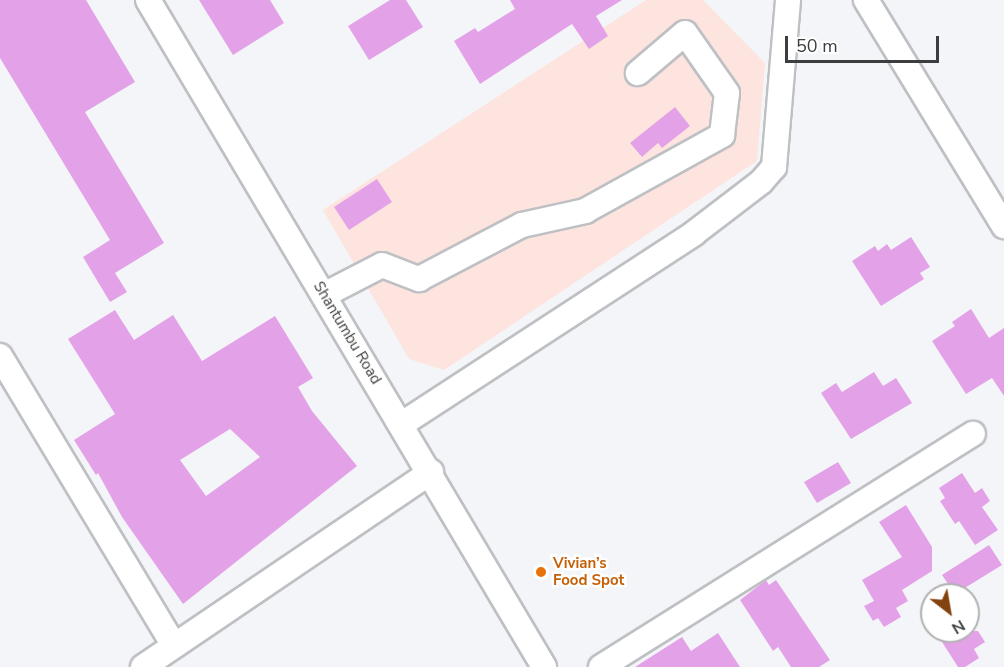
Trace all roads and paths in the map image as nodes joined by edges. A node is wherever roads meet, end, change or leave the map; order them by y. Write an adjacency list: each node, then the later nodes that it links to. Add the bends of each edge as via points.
1 (148, 0): 6 (street, Shantumbu Road)
2 (788, 0): 8 (street, via 774,167 761,182 693,234)
3 (866, 0): 5 (street)
4 (638, 73): 6 (street, via 685,33 727,93 722,135 585,211 522,225 419,279 382,265)
5 (1004, 226)
6 (324, 295): 8 (street, Shantumbu Road)
7 (0, 356): 11 (street)
8 (402, 424): 10 (street, Shantumbu Road)
9 (973, 434): 14 (street)
10 (431, 472): 11 (street); 13 (street, Shantumbu Road)
11 (174, 646): 12 (street)
12 (143, 667)
13 (544, 667)
14 (601, 667)

